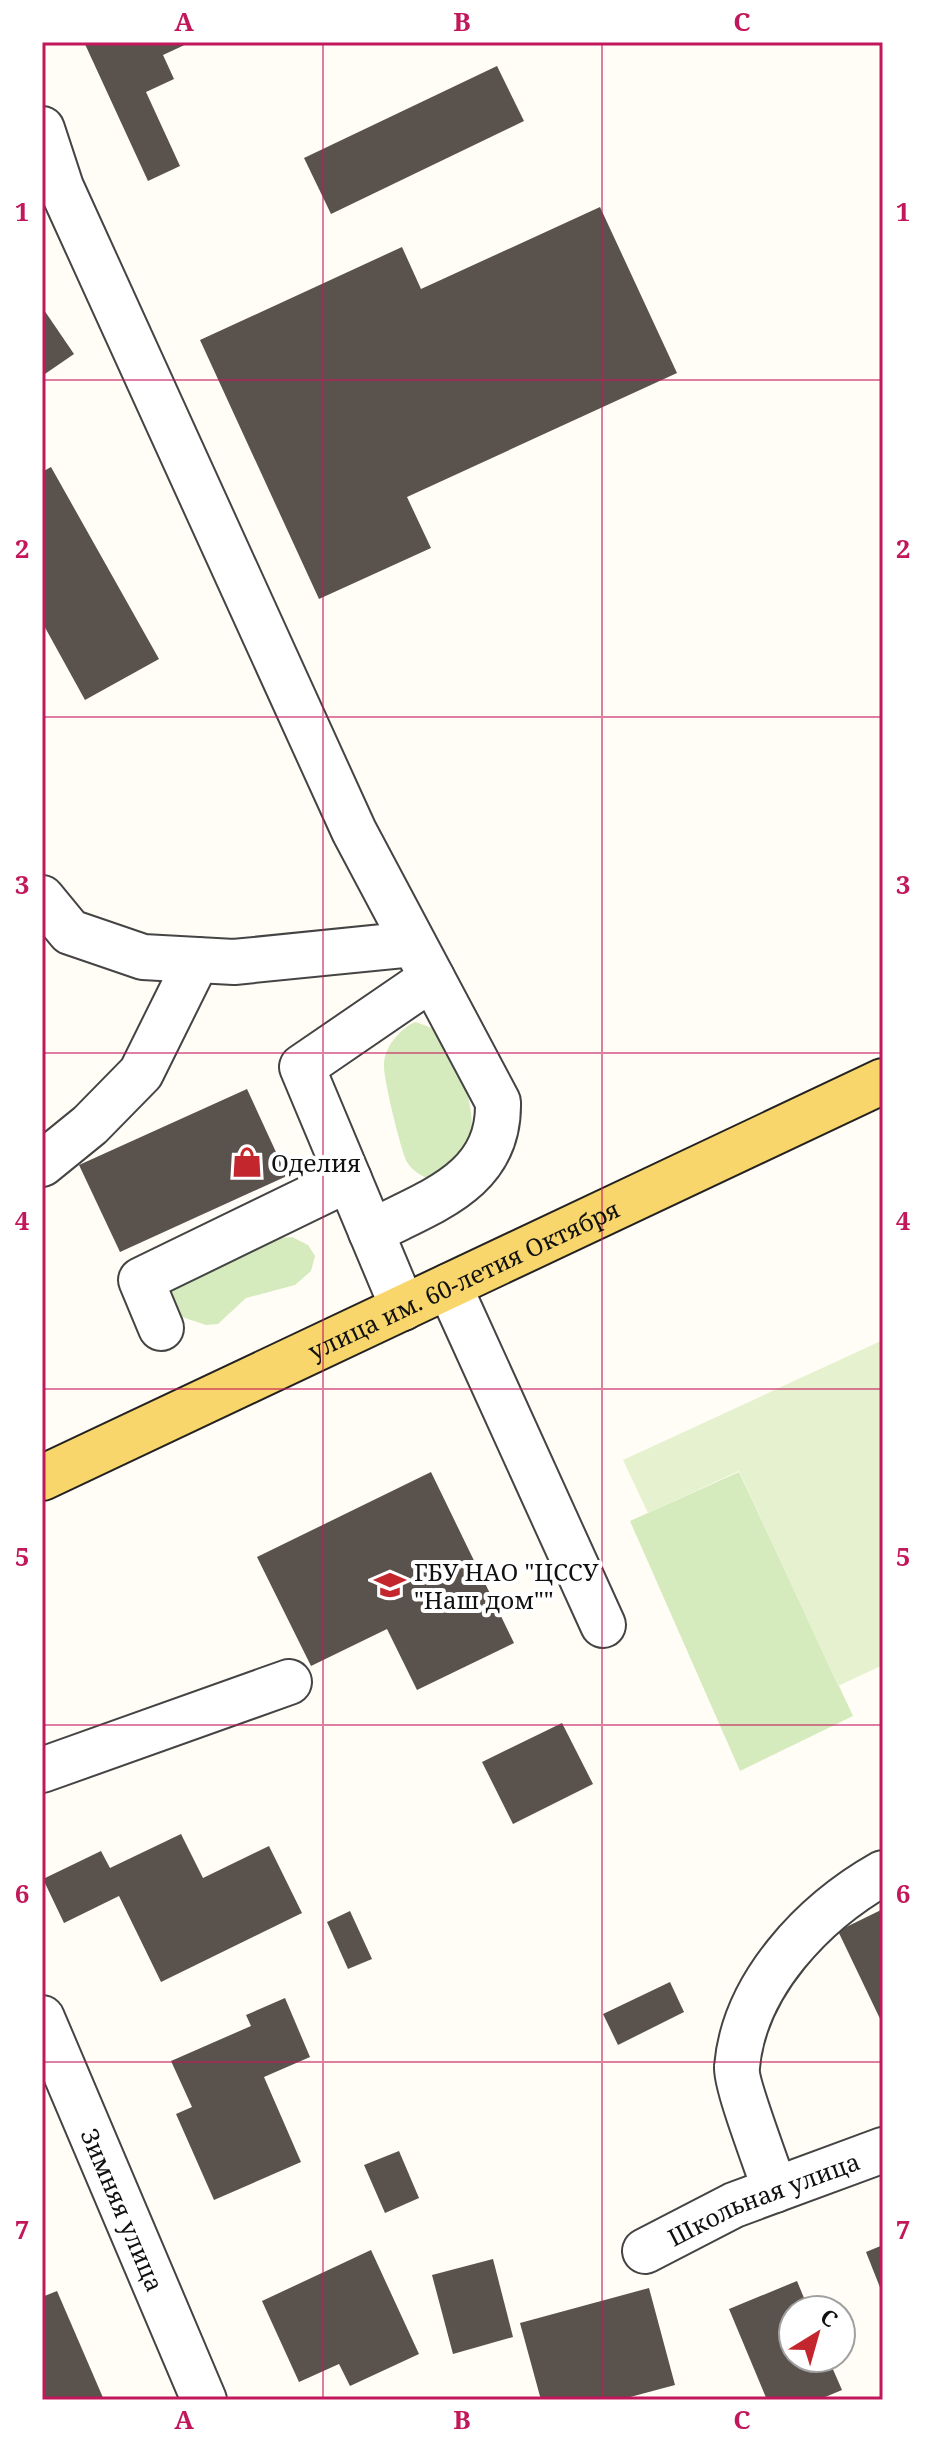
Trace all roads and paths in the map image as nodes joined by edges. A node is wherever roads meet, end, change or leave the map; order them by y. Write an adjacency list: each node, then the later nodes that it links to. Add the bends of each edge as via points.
1 (42, 129): 4 (street, via 68,201 354,831)
2 (42, 898): 3 (street, via 70,932 143,957)
3 (197, 960): 4 (street); 6 (street, via 141,1073)
4 (422, 961): 7 (street, via 302,1067); 8 (street, via 498,1102 498,1129 494,1143 458,1187)
5 (883, 1081): 9 (main road, улица им. 60-летия Октября)
6 (42, 1164)
7 (349, 1179): 8 (street); 11 (street, via 141,1280)
8 (371, 1232): 10 (street)
9 (449, 1286): 10 (main road, улица им. 60-летия Октября); 13 (street)
10 (403, 1308): 12 (main road, улица им. 60-летия Октября)
11 (161, 1328)
12 (42, 1478)
13 (603, 1625)
14 (289, 1682): 15 (street)
15 (42, 1770)
16 (883, 1873): 19 (street, via 800,1934 751,2010 736,2069)
17 (42, 2018): 21 (street, Зимняя улица)
18 (883, 2150): 19 (street, Школьная улица)
19 (775, 2190): 20 (street, Школьная улица)
20 (645, 2251)
21 (202, 2399)

